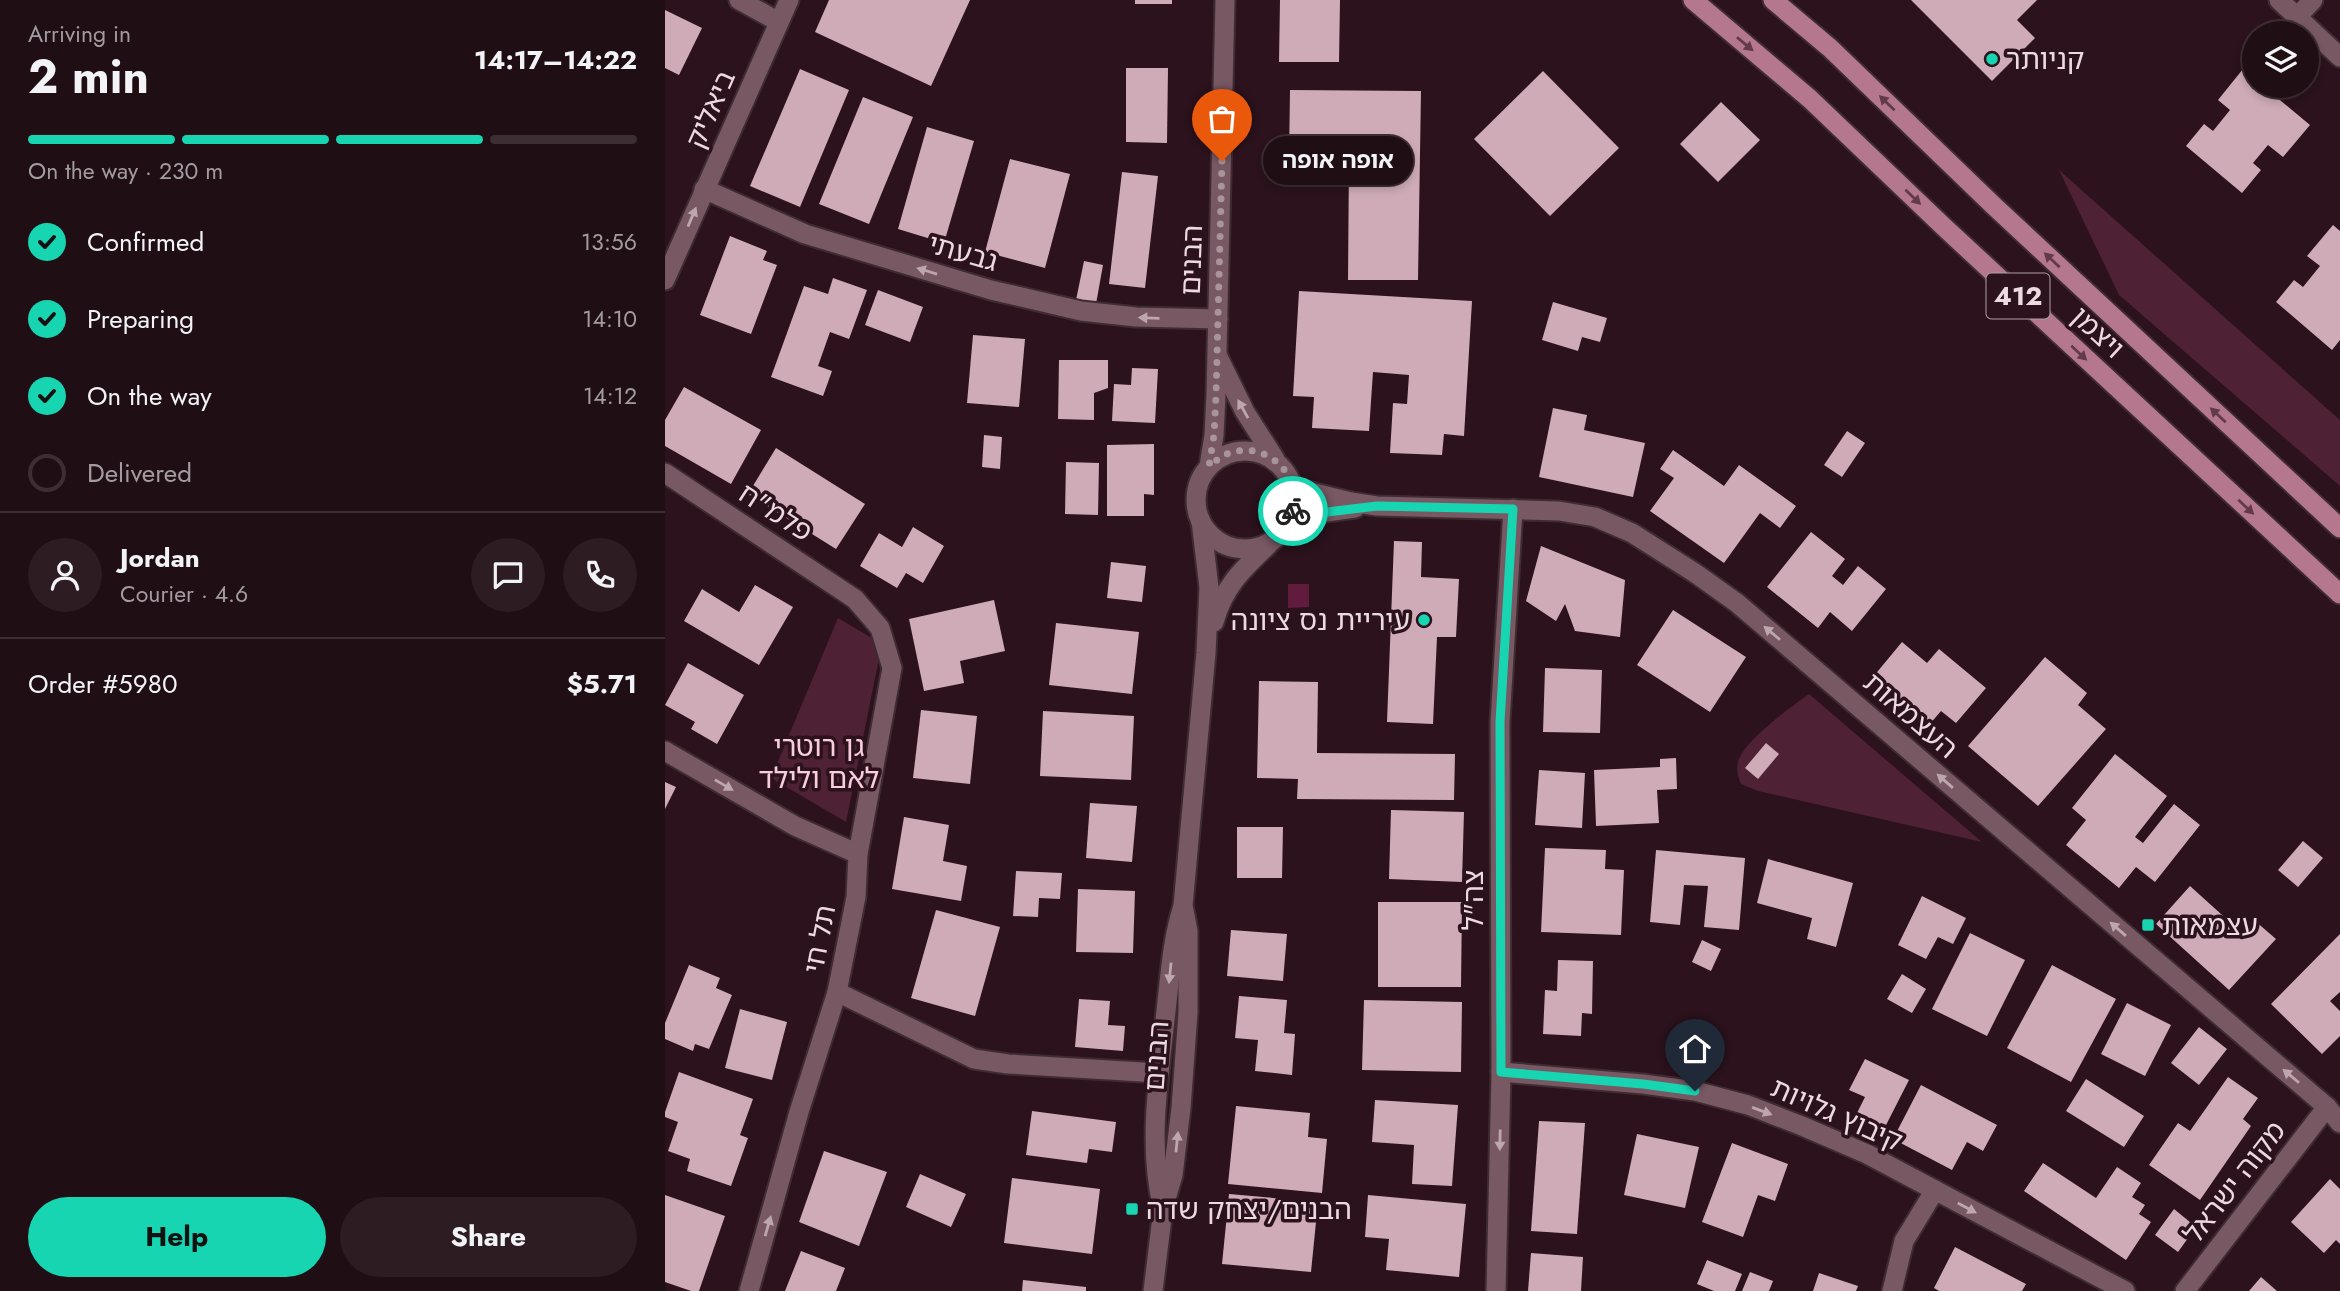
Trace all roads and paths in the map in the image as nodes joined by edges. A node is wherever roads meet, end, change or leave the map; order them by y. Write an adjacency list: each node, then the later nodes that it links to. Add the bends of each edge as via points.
1 (739, 0): 9 (street)
2 (789, 0): 9 (street, ביאליק)
3 (1225, 0): 13 (street, הבנים)
4 (1693, 0): 25 (main road, ויצמן / 412, one-way to 25, via 1810,99)
5 (1773, 0): 23 (main road, ויצמן / 412, one-way to 5, via 1830,48)
6 (2279, 0): 8 (street)
7 (2313, 0): 8 (street)
8 (2297, 17): 10 (street)
9 (779, 22): 11 (street, ביאליק)
10 (2340, 57)
11 (704, 189): 12 (street, ביאליק, one-way to 11); 13 (street, גבעתי, one-way to 11, via 1081,311 991,290 805,233)
12 (665, 280)
13 (1217, 319): 14 (street, הבנים)
14 (1217, 353): 15 (street, הבנים, one-way to 14, via 1245,412); 16 (street, הבנים)
15 (1276, 461): 16 (street, via 1249,450 1235,451); 18 (street)
16 (1209, 466): 22 (street, via 1197,492)
17 (665, 472): 26 (street, פלמ"ח)
18 (1294, 488): 19 (street, העצמאות); 21 (street)
19 (1377, 506): 20 (street, העצמאות); 21 (street, העצמאות)
20 (1513, 509): 32 (street, צה"ל, via 1500,722); 34 (street, העצמאות, one-way to 20, via 1737,603 1608,522 1559,511)
21 (1290, 520): 24 (street)
22 (1201, 522): 24 (street, via 1210,535 1238,549); 27 (street, הבנים, via 1209,587)
23 (2340, 528)
24 (1269, 543): 27 (street, הבנים, via 1233,579 1220,603)
25 (2340, 594)
26 (855, 599): 29 (street, תל חי, via 880,628 891,668)
27 (1206, 653): 30 (street, הבנים)
28 (665, 751): 29 (street, one-way to 29, via 795,826)
29 (858, 854): 31 (street, תל חי, via 856,897)
30 (1182, 906): 33 (street, הבנים, one-way to 33, via 1175,930); 37 (street, הבנים, one-way to 30, via 1173,1175 1188,1013 1188,932)
31 (837, 992): 33 (street, via 974,1059); 38 (street, תל חי, one-way to 31)
32 (1501, 1072): 36 (street, קיבוץ גלויות, one-way to 36, via 1643,1084 1748,1105 1867,1154); 40 (street, צה"ל, one-way to 40)
33 (1159, 1073): 37 (street, הבנים, via 1155,1162)
34 (2327, 1107): 35 (street, העצמאות); 43 (street, מקוה ישראל)
35 (2340, 1123)
36 (1935, 1190): 41 (street, via 1904,1241); 42 (street, קיבוץ גלויות, one-way to 42)
37 (1163, 1209): 39 (street, הבנים)
38 (748, 1291)
39 (1153, 1291)
40 (1496, 1291)
41 (1892, 1291)
42 (2125, 1291)
43 (2185, 1291)

